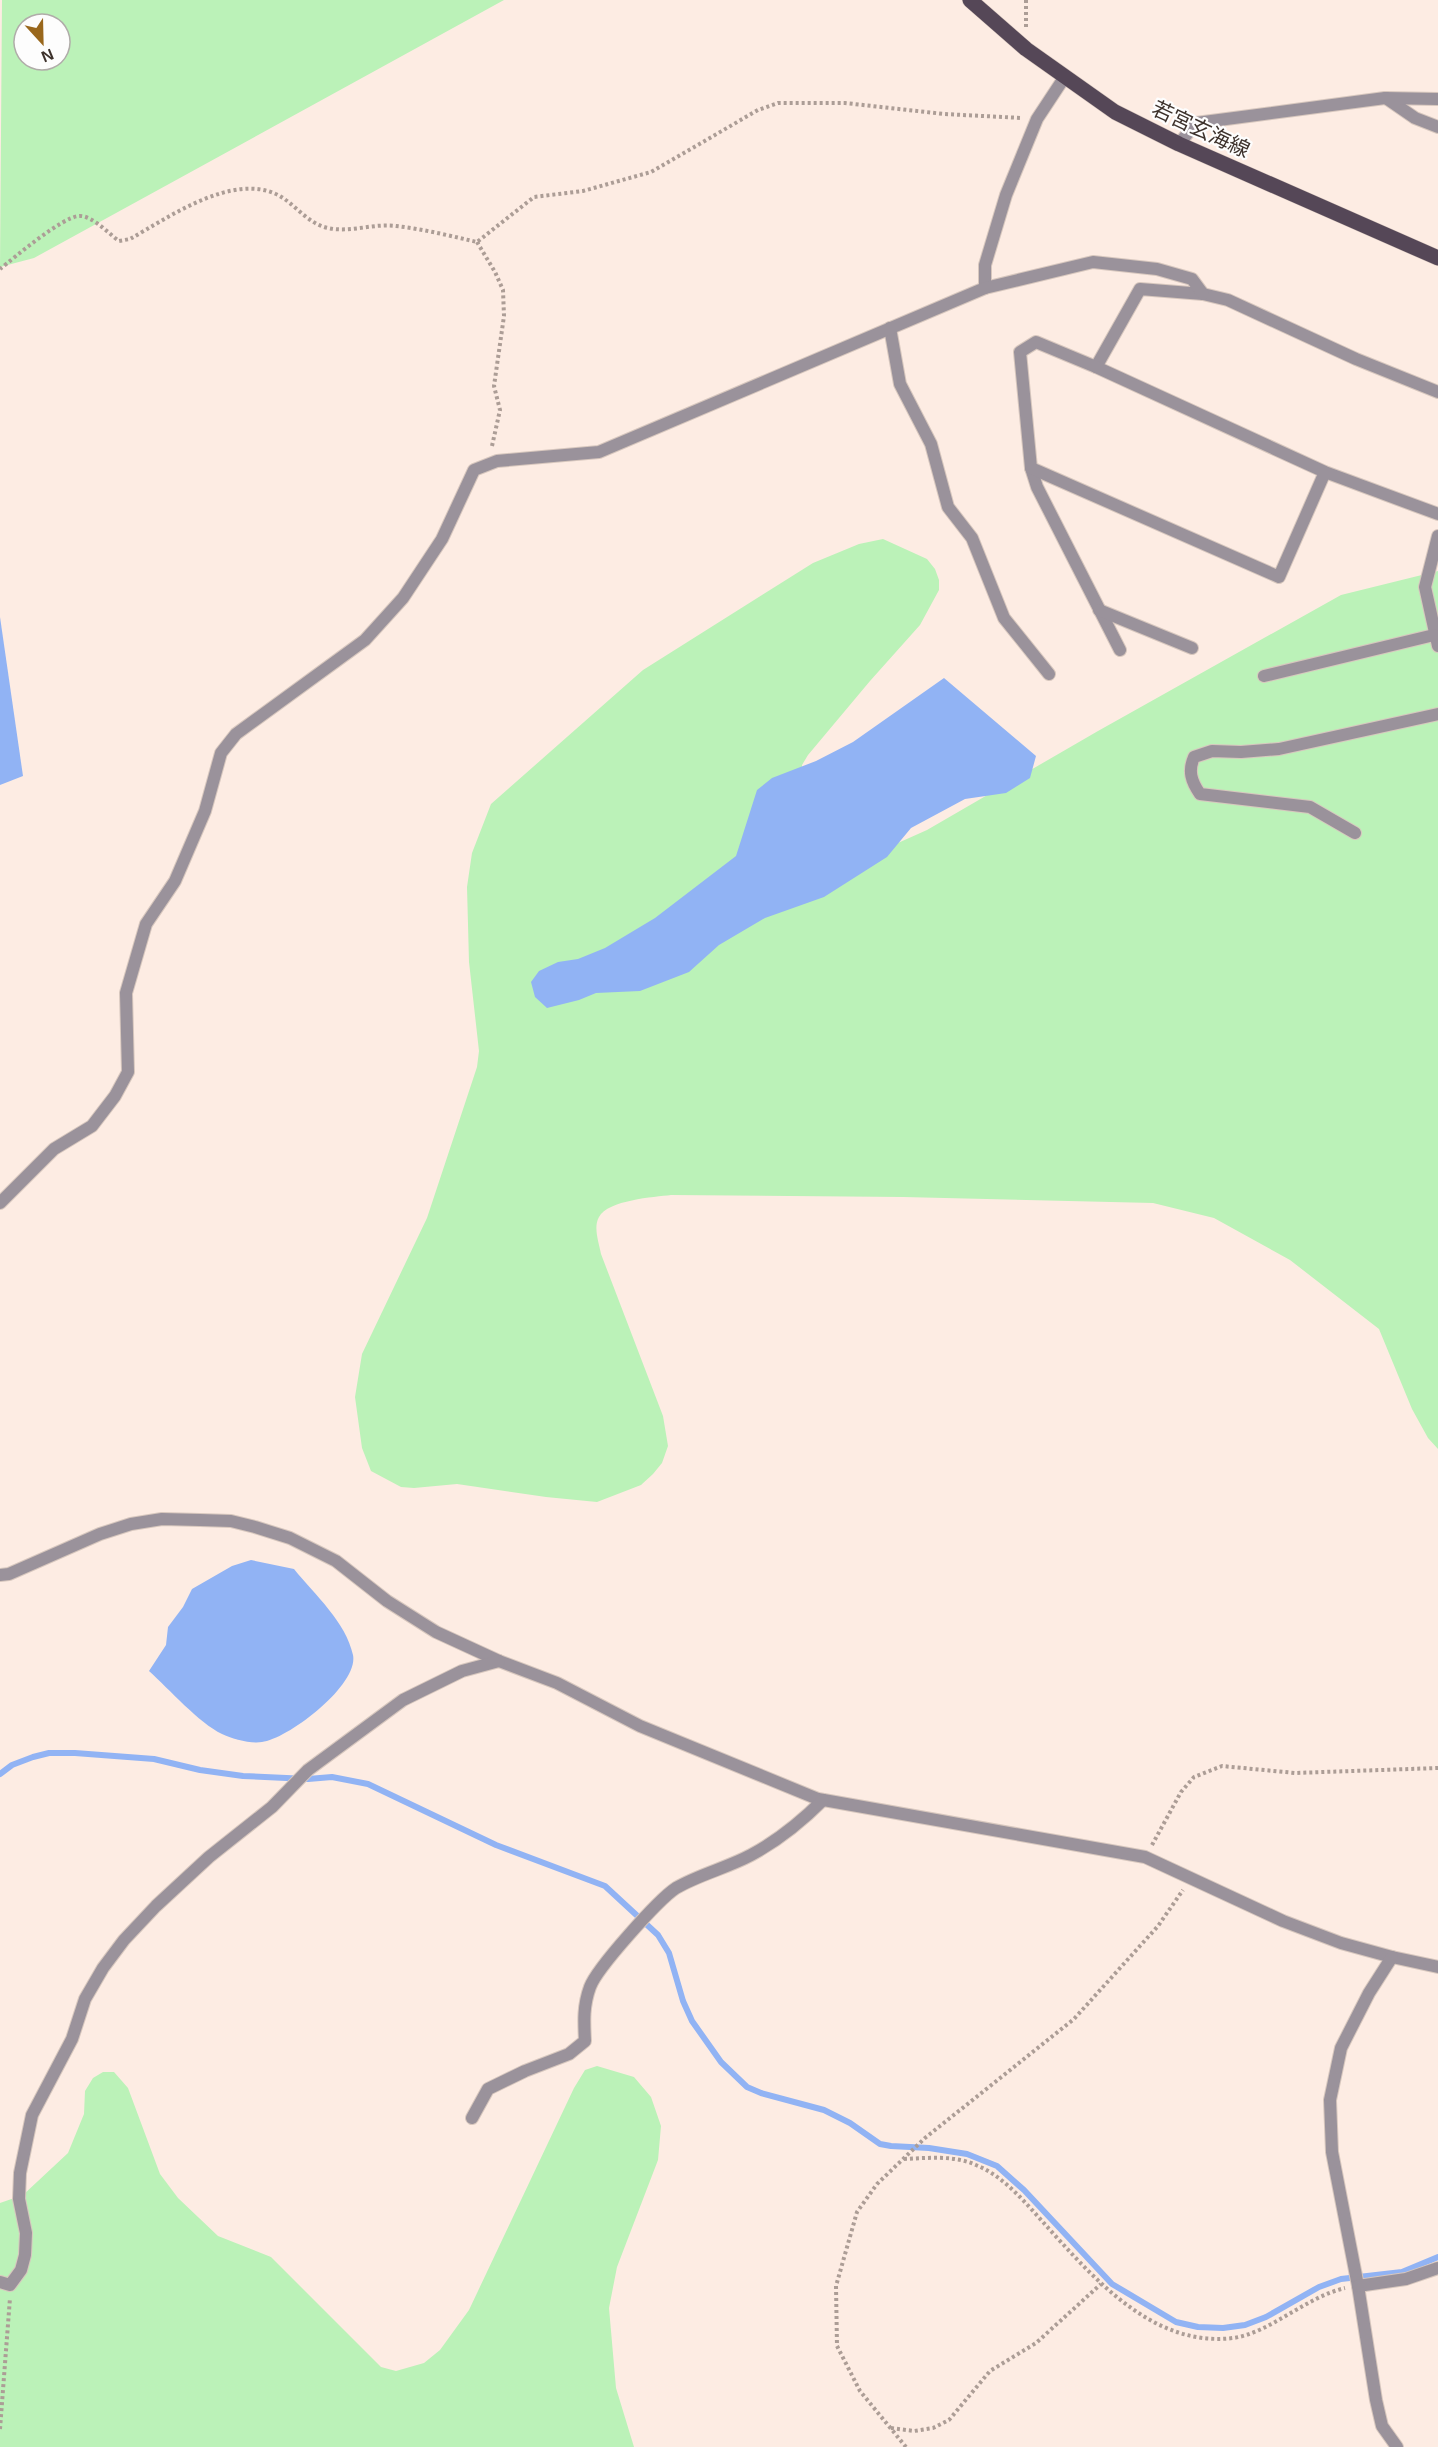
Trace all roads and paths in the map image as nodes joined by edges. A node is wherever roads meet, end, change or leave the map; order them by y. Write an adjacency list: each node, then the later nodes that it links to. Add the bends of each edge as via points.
1 (970, 0): 2 (main road, 若宮玄海線)
2 (1064, 78): 5 (street); 7 (main road, 若宮玄海線, via 1115,112)
3 (1385, 98): 4 (street); 6 (street); 7 (street, via 1196,123)
4 (1438, 99)
5 (1037, 119): 8 (path, via 845,103 778,103 758,110 651,172 583,191 534,197); 11 (street, via 1006,195 984,266)
6 (1438, 128)
7 (1179, 144): 9 (main road, 若宮玄海線)
8 (477, 242): 10 (path, via 396,225 326,228 280,196 265,189 248,188 198,202 130,239 119,241 88,218 78,216 58,225); 16 (path, via 503,290 504,316 494,386 500,410)
9 (1438, 258)
10 (0, 269)
11 (985, 288): 12 (street, via 1093,262 1157,269 1192,279); 13 (street)
12 (1203, 294): 14 (street, via 1140,289); 15 (street, via 1228,300)
13 (890, 328): 16 (street, via 599,452); 25 (street, via 900,384 931,444 948,507 972,538 1004,618)
14 (1096, 367): 17 (street, via 1036,342 1020,352); 18 (street)
15 (1438, 392)
16 (488, 465): 29 (street, via 474,470 442,538 403,598 365,640 236,734 221,753 205,811 176,881 146,924 126,993 128,1072 92,1126 54,1149)
17 (1031, 468): 18 (street, via 1279,577); 21 (street)
18 (1325, 472): 19 (street)
19 (1438, 513)
20 (1438, 536): 22 (street, via 1425,587)
21 (1100, 610): 23 (street); 24 (street)
22 (1437, 643): 26 (street)
23 (1192, 648)
24 (1120, 650)
25 (1049, 674)
26 (1264, 676)
27 (1438, 714): 28 (street, via 1279,749 1212,751 1194,757 1190,767 1192,782 1200,794 1310,807)
28 (1355, 833)
29 (0, 1203)
30 (0, 1575): 31 (street, via 131,1524 162,1519 231,1521 290,1538 336,1561 387,1601 436,1632)
31 (499, 1661): 33 (street, via 557,1683 640,1726); 41 (street, via 462,1671 403,1700 308,1770 272,1807 209,1857 124,1940 85,1999 72,2040 32,2115 20,2173 25,2255 21,2271)
32 (1438, 1768): 34 (path, via 1295,1773 1222,1766 1194,1777 1181,1792)
33 (823, 1800): 34 (street); 38 (street, via 792,1830 750,1856 676,1888 663,1899 590,1986 583,2012 585,2041 569,2054 488,2090)
34 (1145, 1857): 35 (street)
35 (1192, 1877): 36 (street, via 1284,1921); 39 (path, via 1158,1926 1074,2019)
36 (1392, 1957): 37 (street); 43 (street, via 1341,2048 1330,2100 1332,2152)
37 (1438, 1967)
38 (472, 2118)
39 (904, 2159): 42 (path, via 945,2158 974,2164 994,2174); 44 (path, via 877,2184 857,2212 836,2286 837,2346 860,2391)
40 (1438, 2268): 43 (street, via 1407,2279)
41 (5, 2283): 45 (path)
42 (1101, 2284): 43 (path, via 1163,2326 1182,2335 1207,2337 1234,2337 1333,2291); 44 (path, via 1036,2343 990,2371 949,2420 914,2431)
43 (1358, 2286): 47 (street, via 1382,2426)
44 (891, 2428): 46 (path)
45 (0, 2429)
46 (906, 2447)
47 (1397, 2447)

